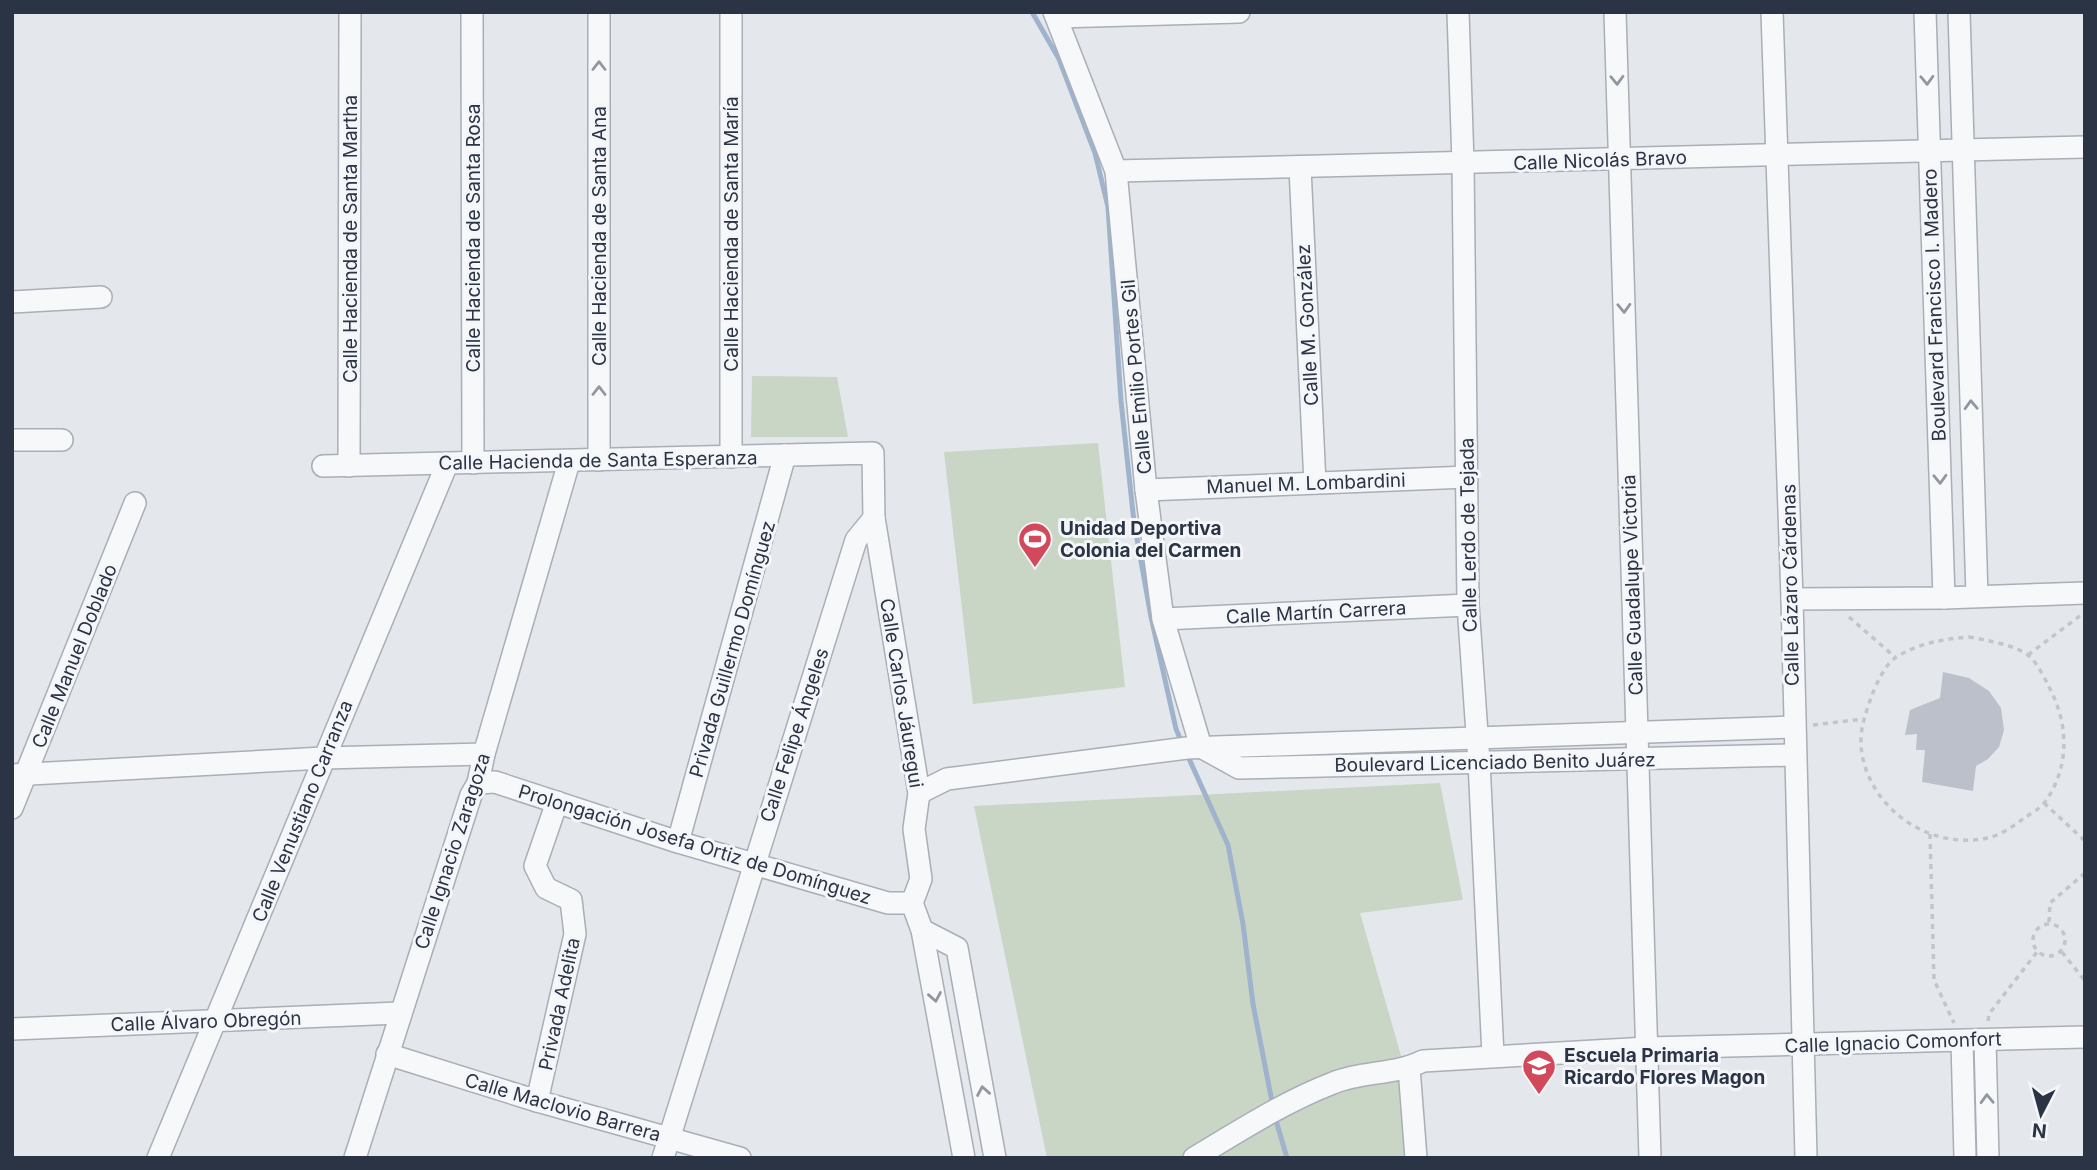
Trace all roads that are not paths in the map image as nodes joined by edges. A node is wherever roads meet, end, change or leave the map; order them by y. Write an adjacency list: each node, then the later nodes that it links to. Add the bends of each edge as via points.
1 (350, 12): 32 (street, Calle Hacienda de Santa Martha)
2 (472, 12): 29 (street, Calle Hacienda de Santa Rosa)
3 (599, 12): 27 (street, Calle Hacienda de Santa Ana, one-way to 3)
4 (731, 12): 26 (street, Calle Hacienda de Santa María)
5 (1239, 12): 11 (street)
6 (1458, 12): 17 (street, Calle Lerdo de Tejada)
7 (1615, 12): 16 (street, Calle Guadalupe Victoria, one-way to 16)
8 (1772, 12): 15 (street, Calle Lázaro Cárdenas)
9 (1925, 12): 14 (street, Boulevard Francisco I. Madero, one-way to 14)
10 (1959, 12): 13 (street, Boulevard Francisco I. Madero)
11 (1056, 15): 19 (street, Calle Emilio Portes Gil)
12 (2085, 147): 13 (street, Calle Nicolás Bravo)
13 (1963, 150): 14 (street, Calle Nicolás Bravo); 39 (street, Boulevard Francisco I. Madero, one-way to 13)
14 (1929, 151): 15 (street, Calle Nicolás Bravo); 40 (street, Boulevard Francisco I. Madero, one-way to 40)
15 (1776, 155): 16 (street, Calle Nicolás Bravo); 41 (street, Calle Lázaro Cárdenas)
16 (1619, 159): 17 (street, Calle Nicolás Bravo); 45 (street, Calle Guadalupe Victoria, one-way to 45)
17 (1463, 163): 18 (street, Calle Nicolás Bravo); 33 (street, Calle Lerdo de Tejada)
18 (1300, 168): 19 (street, Calle Nicolás Bravo); 34 (street, Calle M. González)
19 (1116, 172): 35 (street, Calle Emilio Portes Gil)
20 (102, 297): 21 (street)
21 (12, 302)
22 (12, 440): 23 (street)
23 (62, 440)
24 (873, 453): 25 (street, Calle Hacienda de Santa Esperanza); 37 (street, Calle Carlos Jáuregui)
25 (785, 455): 26 (street, Calle Hacienda de Santa Esperanza); 58 (street, Privada Guillermo Domínguez)
26 (731, 457): 27 (street, Calle Hacienda de Santa Esperanza)
27 (599, 460): 28 (street, Calle Hacienda de Santa Esperanza)
28 (569, 461): 29 (street, Calle Hacienda de Santa Esperanza); 48 (street, Calle Ignacio Zaragoza)
29 (474, 463): 30 (street, Calle Hacienda de Santa Esperanza)
30 (447, 464): 32 (street, Calle Hacienda de Santa Esperanza); 50 (street, Calle Venustiano Carranza)
31 (323, 466): 32 (street, Calle Hacienda de Santa Esperanza)
32 (349, 466)
33 (1467, 477): 34 (street, Manuel M. Lombardini); 42 (street, Calle Lerdo de Tejada)
34 (1315, 483): 35 (street, Manuel M. Lombardini)
35 (1146, 490): 43 (street, Calle Emilio Portes Gil)
36 (135, 503): 53 (street, Calle Manuel Doblado)
37 (874, 519): 55 (street, Calle Carlos Jáuregui); 59 (street, Calle Felipe Ángeles, via 856,540)
38 (2085, 593): 39 (street)
39 (1977, 596): 40 (street)
40 (1944, 598): 41 (street)
41 (1792, 599): 44 (street, Calle Lázaro Cárdenas)
42 (1468, 605): 43 (street, Calle Martín Carrera); 46 (street, Calle Lerdo de Tejada)
43 (1163, 618): 47 (street, Calle Emilio Portes Gil)
44 (1793, 727): 45 (street, Boulevard Licenciado Benito Juárez); 49 (street, Calle Lázaro Cárdenas)
45 (1637, 732): 46 (street, Boulevard Licenciado Benito Juárez); 51 (street, Calle Guadalupe Victoria)
46 (1478, 736): 47 (street, Boulevard Licenciado Benito Juárez); 52 (street, Calle Lerdo de Tejada)
47 (1194, 747): 52 (street, Boulevard Licenciado Benito Juárez, via 1239,768); 55 (street, via 947,779)
48 (484, 754): 50 (street); 54 (street, Calle Ignacio Zaragoza)
49 (1794, 755): 51 (street, Boulevard Licenciado Benito Juárez); 68 (street, Calle Lázaro Cárdenas)
50 (323, 758): 53 (street); 63 (street, Calle Venustiano Carranza)
51 (1638, 759): 52 (street, Boulevard Licenciado Benito Juárez); 69 (street, Calle Guadalupe Victoria)
52 (1479, 762): 71 (street, Calle Lerdo de Tejada)
53 (19, 774): 57 (street, Calle Manuel Doblado)
54 (478, 783): 56 (street, Prolongación Josefa Ortiz de Domínguez, via 495,782); 62 (street, Calle Ignacio Zaragoza)
55 (919, 793): 60 (street, Calle Carlos Jáuregui, via 914,829 921,879)
56 (557, 802): 58 (street, Prolongación Josefa Ortiz de Domínguez); 73 (street, Privada Adelita, via 536,866 546,888 571,900 575,934)
57 (12, 808)
58 (678, 842): 59 (street, Prolongación Josefa Ortiz de Domínguez)
59 (753, 864): 60 (street, Prolongación Josefa Ortiz de Domínguez, via 888,902); 74 (street, Calle Felipe Ángeles)
60 (912, 903): 61 (street)
61 (922, 930): 78 (street, one-way to 78); 79 (street, one-way to 61, via 957,948)
62 (399, 1013): 63 (street, Calle Álvaro Obregón); 70 (street, Calle Ignacio Zaragoza)
63 (216, 1021): 64 (street, Calle Álvaro Obregón); 75 (street, Calle Venustiano Carranza)
64 (12, 1029)
65 (2085, 1037): 66 (street, Calle Ignacio Comonfort)
66 (1985, 1040): 67 (street, Calle Ignacio Comonfort); 85 (street, one-way to 66)
67 (1962, 1041): 68 (street, Calle Ignacio Comonfort); 84 (street)
68 (1802, 1045): 69 (street, Calle Ignacio Comonfort); 83 (street, Calle Lázaro Cárdenas)
69 (1647, 1048): 71 (street, Calle Ignacio Comonfort); 82 (street, Calle Guadalupe Victoria)
70 (387, 1054): 73 (street, Calle Maclovio Barrera); 76 (street, Calle Ignacio Zaragoza)
71 (1493, 1056): 72 (street, Calle Ignacio Comonfort, via 1423,1061)
72 (1409, 1068): 80 (street, Calle Ignacio Comonfort, via 1336,1081); 81 (street)
73 (537, 1101): 74 (street, Calle Maclovio Barrera)
74 (666, 1148): 77 (street, Calle Maclovio Barrera)
75 (158, 1158)
76 (355, 1158)
77 (740, 1158)
78 (964, 1158)
79 (995, 1158)
80 (1194, 1158)
81 (1416, 1158)
82 (1650, 1158)
83 (1806, 1158)
84 (1965, 1158)
85 (1988, 1158)

